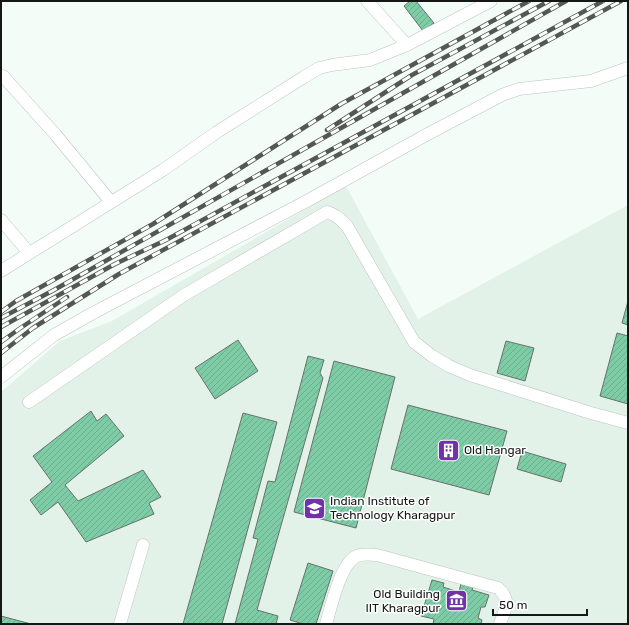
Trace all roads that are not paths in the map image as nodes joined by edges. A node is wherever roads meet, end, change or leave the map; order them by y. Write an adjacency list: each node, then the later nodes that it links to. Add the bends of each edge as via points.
1 (367, 1): 3 (street)
2 (491, 1): 3 (street)
3 (407, 45): 6 (street, via 370,60 319,68)
4 (628, 68): 10 (street, via 592,81 519,89 502,95 100,309 54,335)
5 (3, 76): 6 (street)
6 (111, 202): 8 (street)
7 (1, 220): 8 (street)
8 (29, 253): 9 (street)
9 (1, 271)
10 (1, 377)
11 (29, 402): 12 (street, via 184,295 327,212 338,217 347,226 414,342 432,356 470,375)
12 (628, 423)
13 (143, 545): 14 (street)
14 (120, 624)
15 (326, 624): 16 (street, via 343,571 351,560 362,555 377,555 498,588 505,594 507,602)
16 (500, 624)

